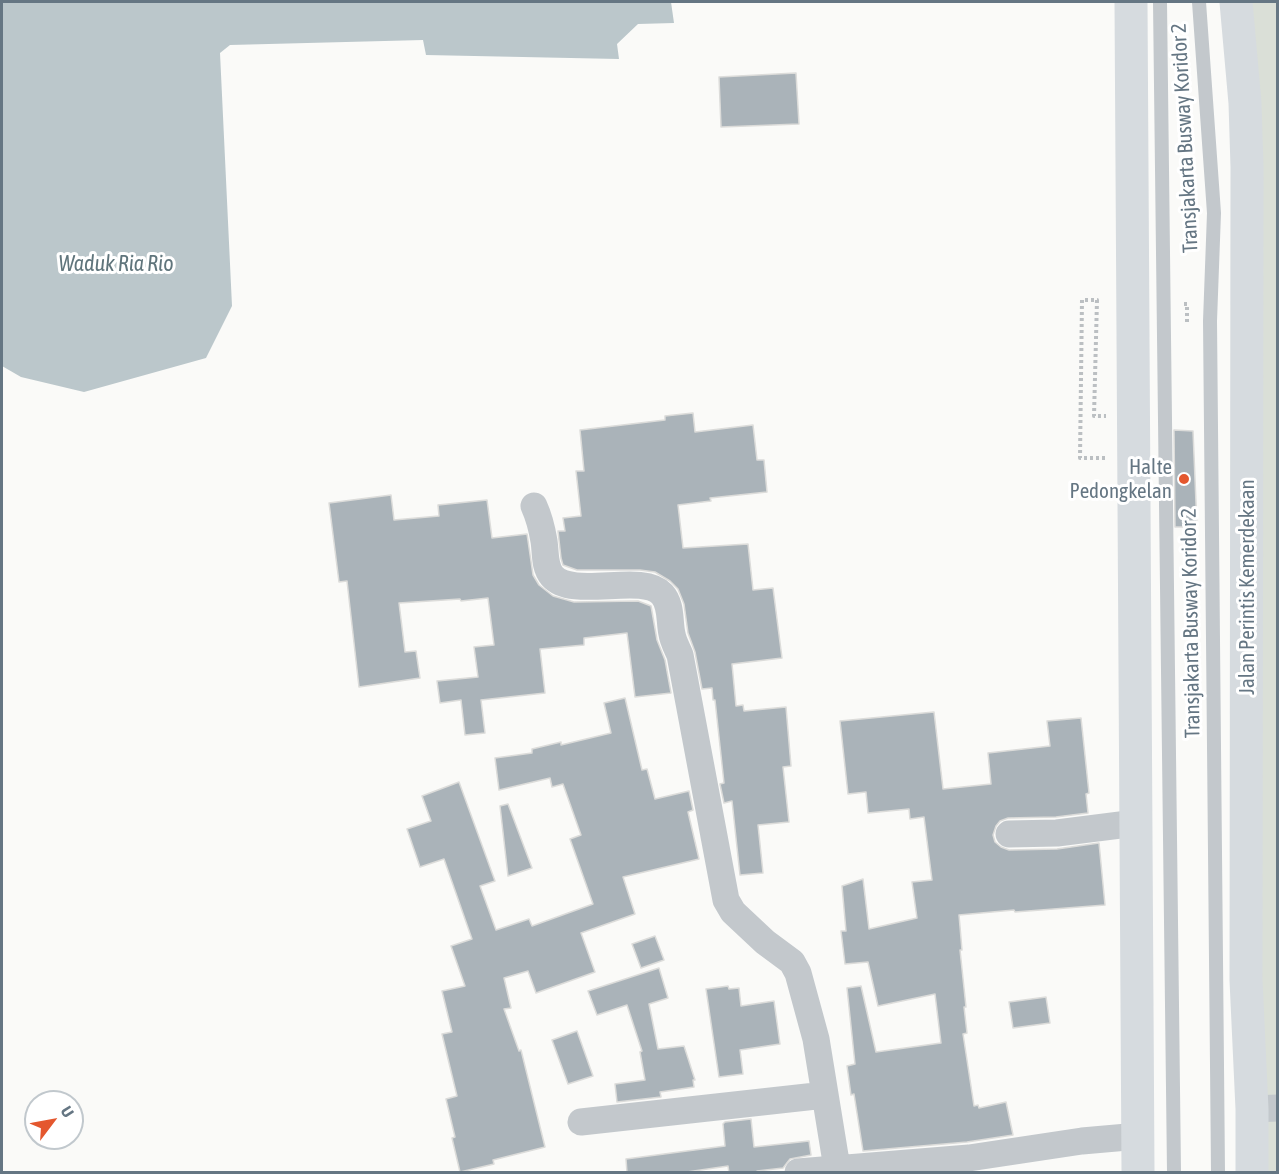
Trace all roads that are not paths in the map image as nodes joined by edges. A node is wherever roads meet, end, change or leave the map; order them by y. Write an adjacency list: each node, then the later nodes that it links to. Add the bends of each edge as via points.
1 (1131, 2): 6 (highway)
2 (1160, 2): 15 (lane, Transjakarta Busway Koridor 2)
3 (1199, 2): 16 (lane, Transjakarta Busway Koridor 2, via 1214,213 1210,321)
4 (1236, 2): 9 (highway, Jalan Perintis Kemerdekaan, via 1247,167 1246,980)
5 (534, 506): 8 (street, via 545,561 559,582 654,588 667,602 726,900 733,912 792,962 798,973 812,1019)
6 (1136, 823): 7 (street, via 1057,833); 11 (highway)
7 (1009, 834)
8 (825, 1095): 10 (street); 12 (street)
9 (1265, 1109): 17 (highway, Jalan Perintis Kemerdekaan)
10 (581, 1122)
11 (1138, 1136): 12 (street, via 969,1158); 14 (highway)
12 (837, 1168): 13 (street)
13 (798, 1173)
14 (1138, 1173)
15 (1174, 1173)
16 (1218, 1173)
17 (1252, 1173)

